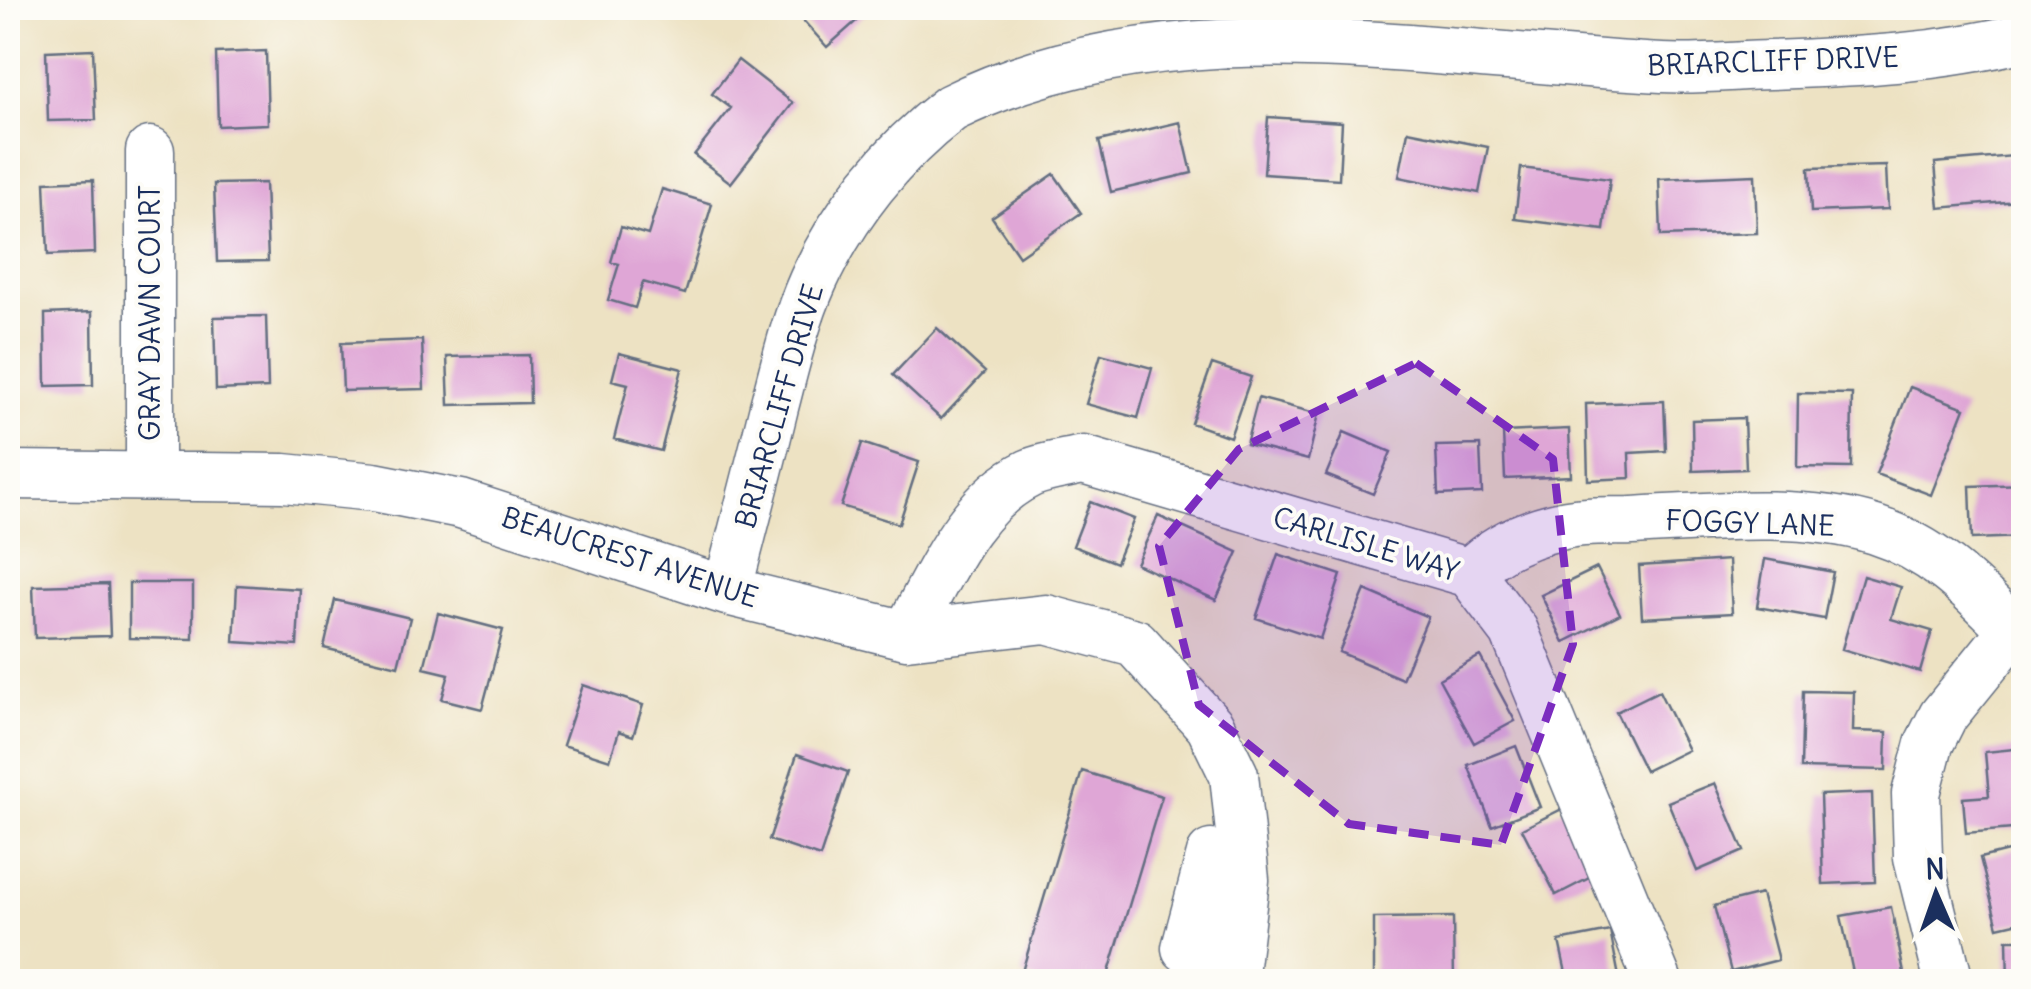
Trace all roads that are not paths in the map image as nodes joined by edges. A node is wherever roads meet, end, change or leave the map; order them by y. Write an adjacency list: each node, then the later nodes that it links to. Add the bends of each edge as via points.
1 (2024, 37): 6 (street, BRIARCLIFF DRIVE, via 1873,62 1663,68 1219,15 1126,25 1037,55 982,84 920,132 868,189 834,241 791,342)
2 (150, 150): 4 (street, GRAY DAWN COURT)
3 (8, 475): 4 (street, BEAUCREST AVENUE)
4 (150, 476): 6 (street, BEAUCREST AVENUE, via 284,478 444,500)
5 (1470, 573): 7 (street, FOGGY LANE, via 1492,550 1564,525 1725,516 1804,520 1874,530 1930,554); 8 (street, CARLISLE WAY, via 1083,460 1031,472 996,496 940,565); 11 (street, CARLISLE WAY, via 1514,631)
6 (727, 591): 8 (street, BEAUCREST AVENUE)
7 (2017, 622): 12 (street, via 1943,716 1916,794 1918,857)
8 (906, 636): 10 (street, BEAUCREST AVENUE, via 1046,619 1135,643 1210,726 1234,775 1243,862)
9 (1211, 854): 10 (street, via 1186,948)
10 (1234, 973)
11 (1658, 982)
12 (1949, 982)

